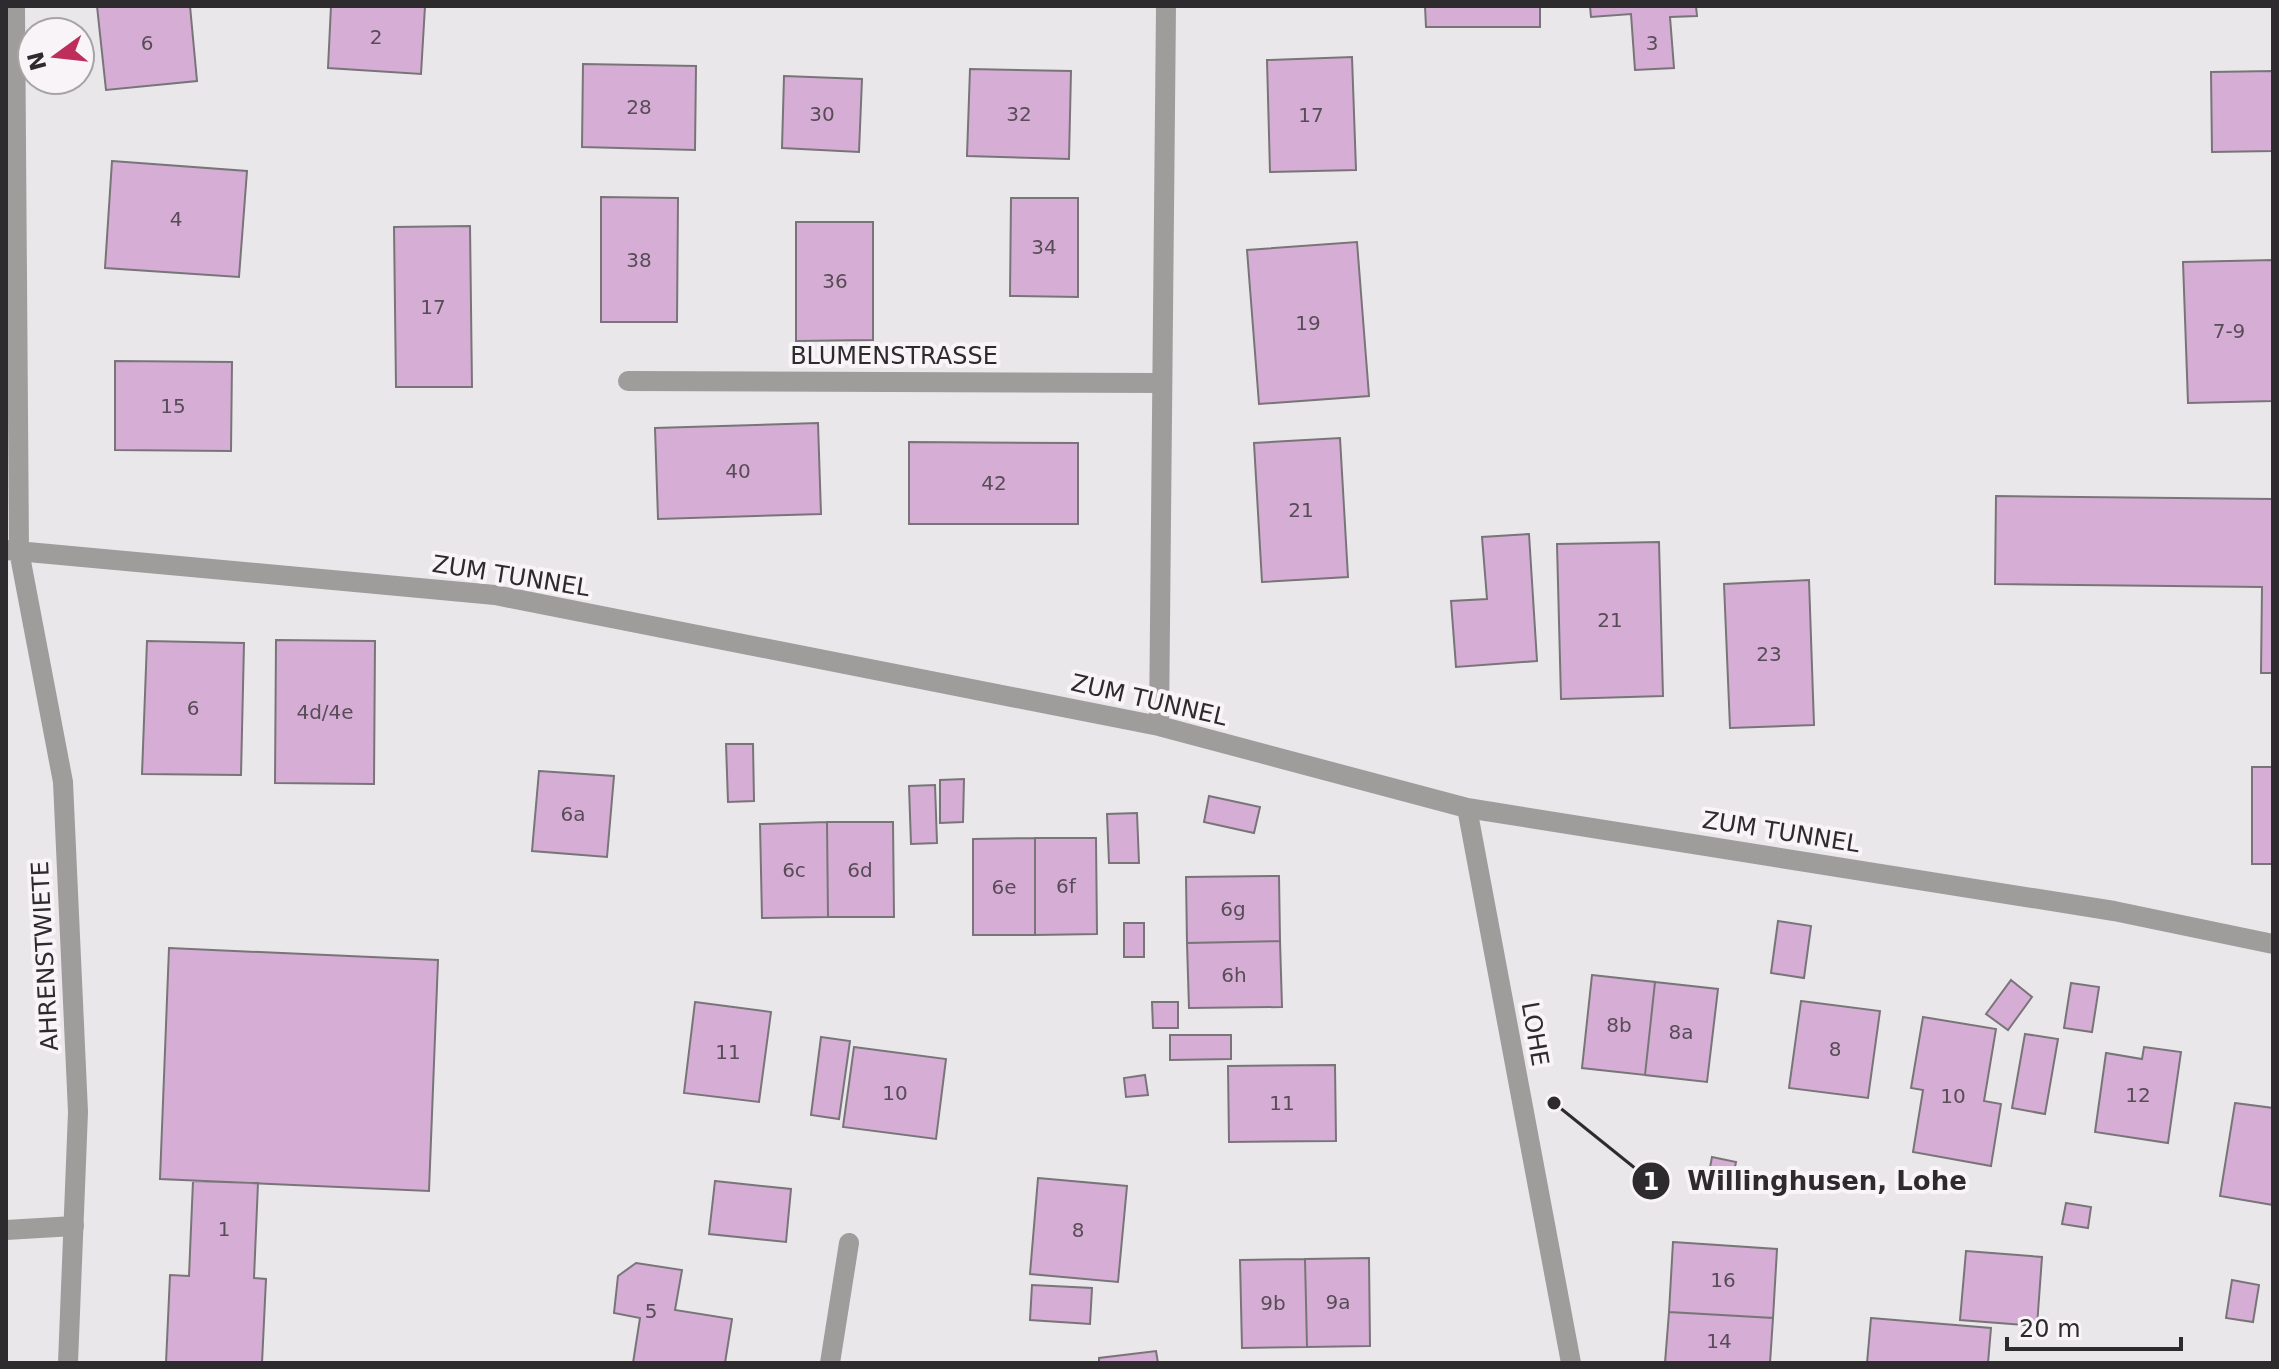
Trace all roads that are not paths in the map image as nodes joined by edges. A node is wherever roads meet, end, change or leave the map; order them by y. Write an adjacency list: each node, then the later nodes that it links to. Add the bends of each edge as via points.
1 (15, 6): 5 (street, AHRENSTWIETE)
2 (1166, 6): 4 (street)
3 (628, 381): 4 (street, BLUMENSTRASSE)
4 (1160, 383): 6 (street)
5 (13, 551): 6 (street, ZUM TUNNEL, via 495,595); 9 (street, AHRENSTWIETE, via 63,782 78,1112)
6 (1159, 726): 7 (street, ZUM TUNNEL)
7 (1467, 808): 8 (street, ZUM TUNNEL, via 2114,911); 14 (street, LOHE)
8 (2273, 944)
9 (74, 1226): 10 (street); 12 (street, AHRENSTWIETE)
10 (6, 1230)
11 (849, 1243): 13 (street)
12 (68, 1363)
13 (830, 1363)
14 (1571, 1363)

